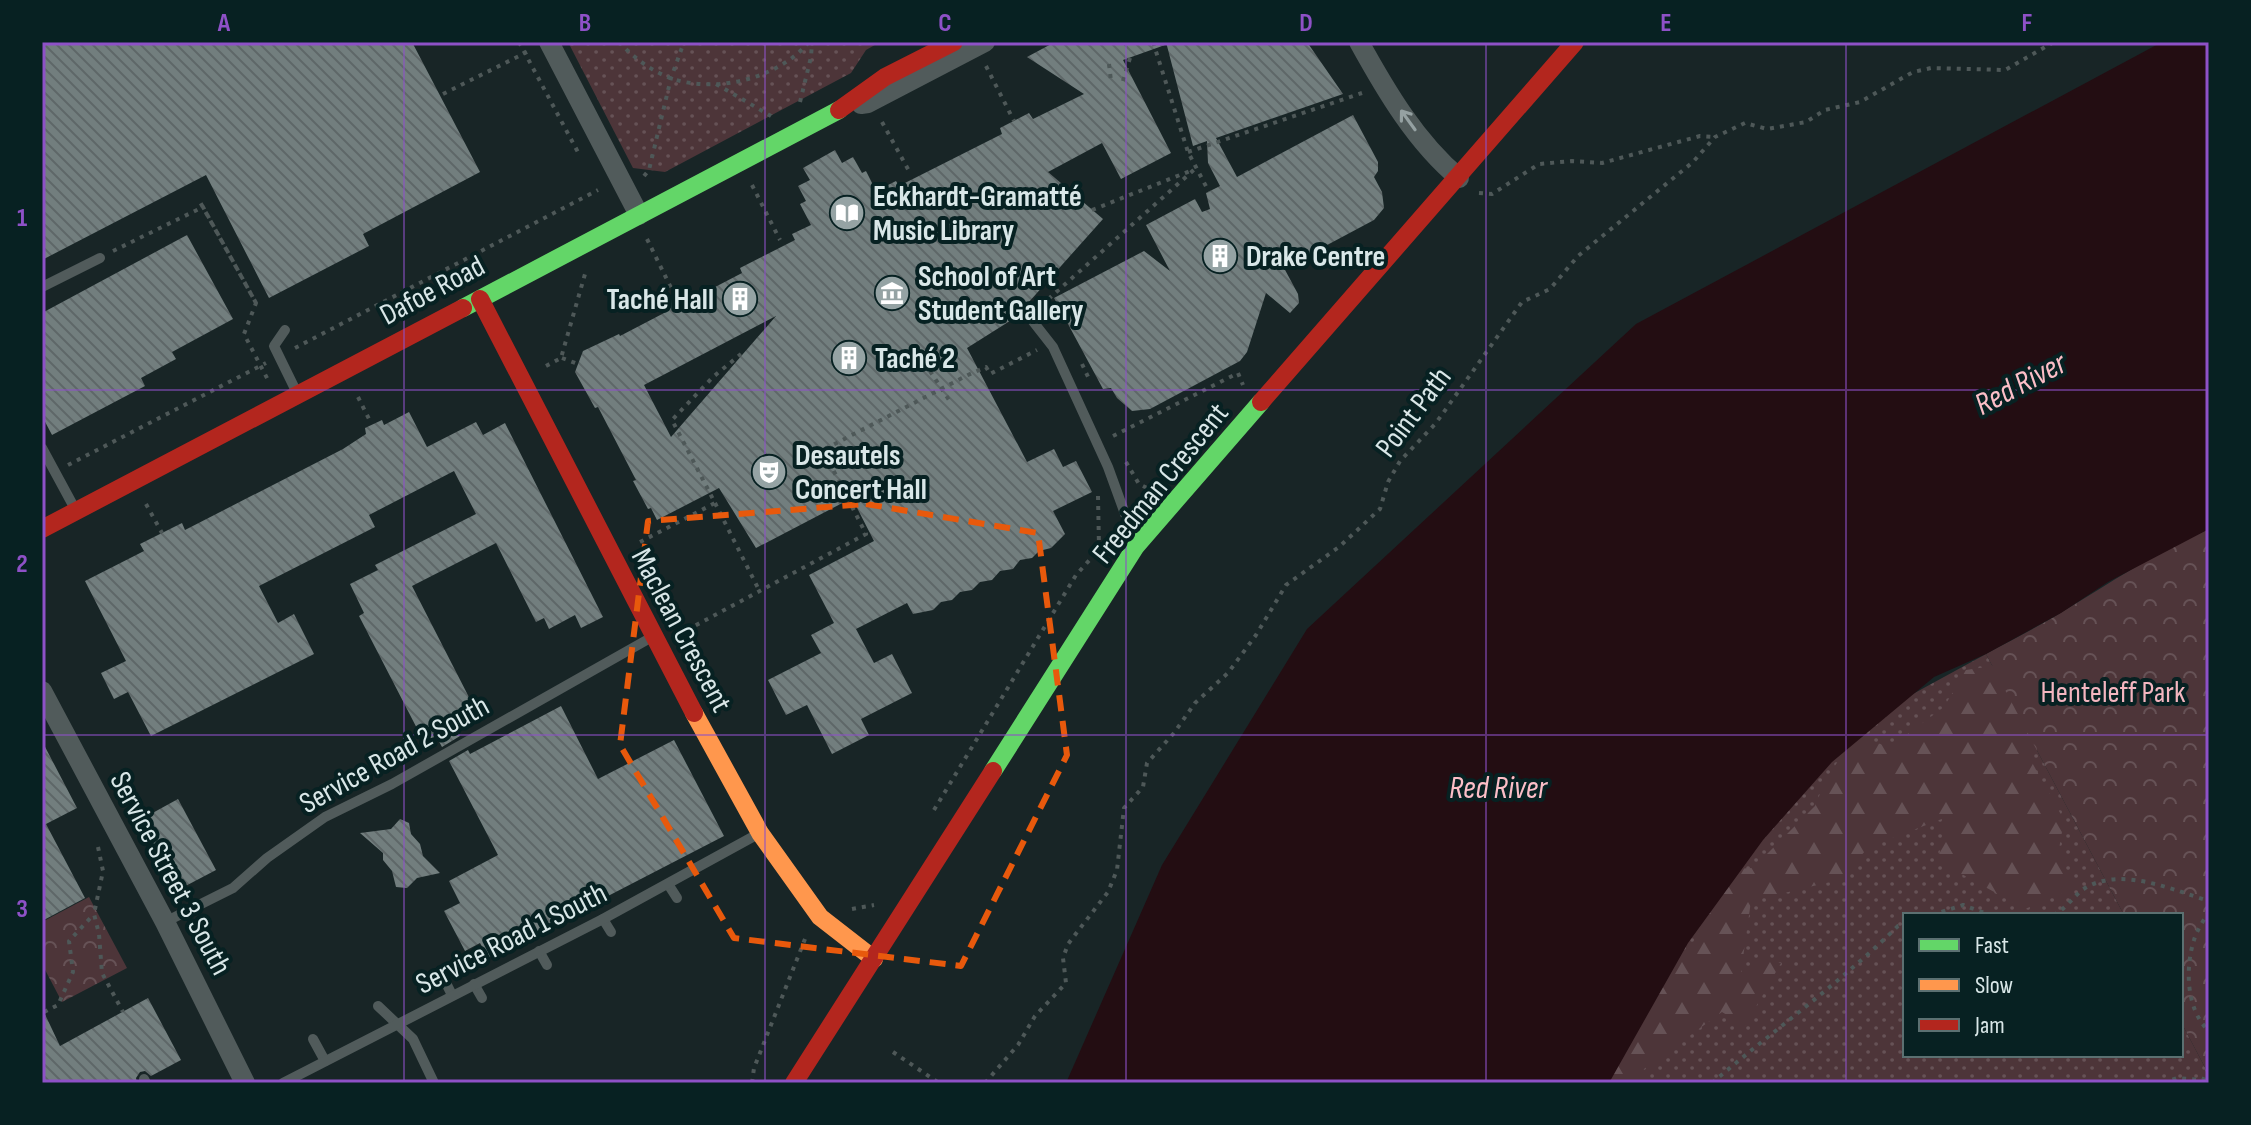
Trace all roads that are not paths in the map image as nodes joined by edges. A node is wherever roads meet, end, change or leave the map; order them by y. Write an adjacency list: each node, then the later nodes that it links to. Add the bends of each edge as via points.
1 (954, 42): 6 (street, Dafoe Road, via 886,78)
2 (1359, 42): 7 (street, one-way to 2, via 1438,160)
3 (1575, 42): 7 (street, Freedman Crescent)
4 (542, 45): 8 (street)
5 (985, 52): 6 (street, Dafoe Road, via 868,103)
6 (849, 105): 8 (street, Dafoe Road)
7 (1459, 178): 18 (street, Freedman Crescent)
8 (639, 215): 11 (street, Dafoe Road)
9 (100, 258): 10 (lane)
10 (42, 287)
11 (480, 299): 14 (street, Dafoe Road); 19 (street, Maclean Crescent)
12 (1024, 310): 18 (lane, via 1048,341 1108,467)
13 (285, 330): 14 (lane, via 274,346)
14 (298, 394): 16 (street, Dafoe Road)
15 (42, 448): 16 (lane)
16 (76, 511): 17 (street, Dafoe Road)
17 (42, 529)
18 (1136, 546): 28 (street, Freedman Crescent)
19 (653, 637): 21 (street, Maclean Crescent); 25 (lane, Service Road 2 South, via 325,817 233,888)
20 (42, 691): 25 (street, Service Street 3 South)
21 (760, 833): 22 (lane, Service Road 1 South); 28 (street, Maclean Crescent, via 820,917)
22 (668, 884): 23 (lane); 24 (lane, Service Road 1 South)
23 (677, 898)
24 (603, 919): 26 (lane); 27 (lane, Service Road 1 South)
25 (165, 922): 38 (street, Service Street 3 South)
26 (611, 932)
27 (539, 951): 29 (lane); 31 (lane, Service Road 1 South)
28 (874, 959): 41 (street, Freedman Crescent)
29 (547, 965)
30 (441, 973): 32 (lane)
31 (474, 984): 32 (lane, Service Road 1 South); 33 (lane)
32 (452, 995): 35 (lane, Service Road 1 South)
33 (482, 998)
34 (378, 1006): 35 (lane)
35 (396, 1024): 37 (lane, Service Road 1 South); 40 (lane, via 413,1039)
36 (313, 1039): 37 (lane)
37 (325, 1061): 39 (lane, Service Road 1 South)
38 (245, 1083)
39 (283, 1083)
40 (434, 1083)
41 (794, 1083)

